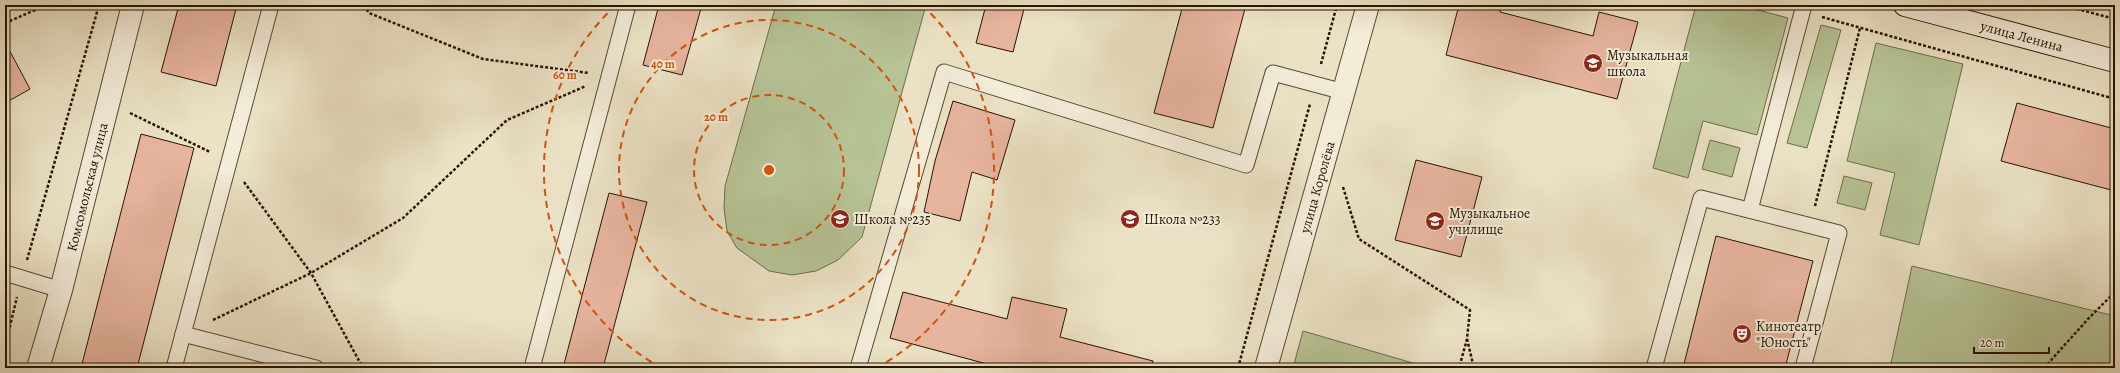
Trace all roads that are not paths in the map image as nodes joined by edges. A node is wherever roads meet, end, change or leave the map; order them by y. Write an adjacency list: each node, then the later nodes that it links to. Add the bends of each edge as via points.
1 (133, 5): 11 (street, Комсомольская улица)
2 (271, 5): 12 (lane)
3 (628, 5): 16 (lane)
4 (1368, 5): 8 (street, улица Королёва)
5 (1905, 5): 7 (street, улица Ленина)
6 (1803, 8): 9 (lane)
7 (2115, 61)
8 (1344, 92): 17 (lane, via 1273,72 1246,165 944,72); 18 (street, улица Королёва)
9 (1750, 210): 19 (lane, via 1701,198); 20 (lane, via 1839,234)
10 (5, 273): 11 (lane)
11 (62, 290): 13 (street, Комсомольская улица)
12 (184, 334): 14 (lane); 15 (lane)
13 (38, 368)
14 (174, 368)
15 (316, 368)
16 (532, 368)
17 (858, 368)
18 (1266, 368)
19 (1654, 368)
20 (1804, 368)

